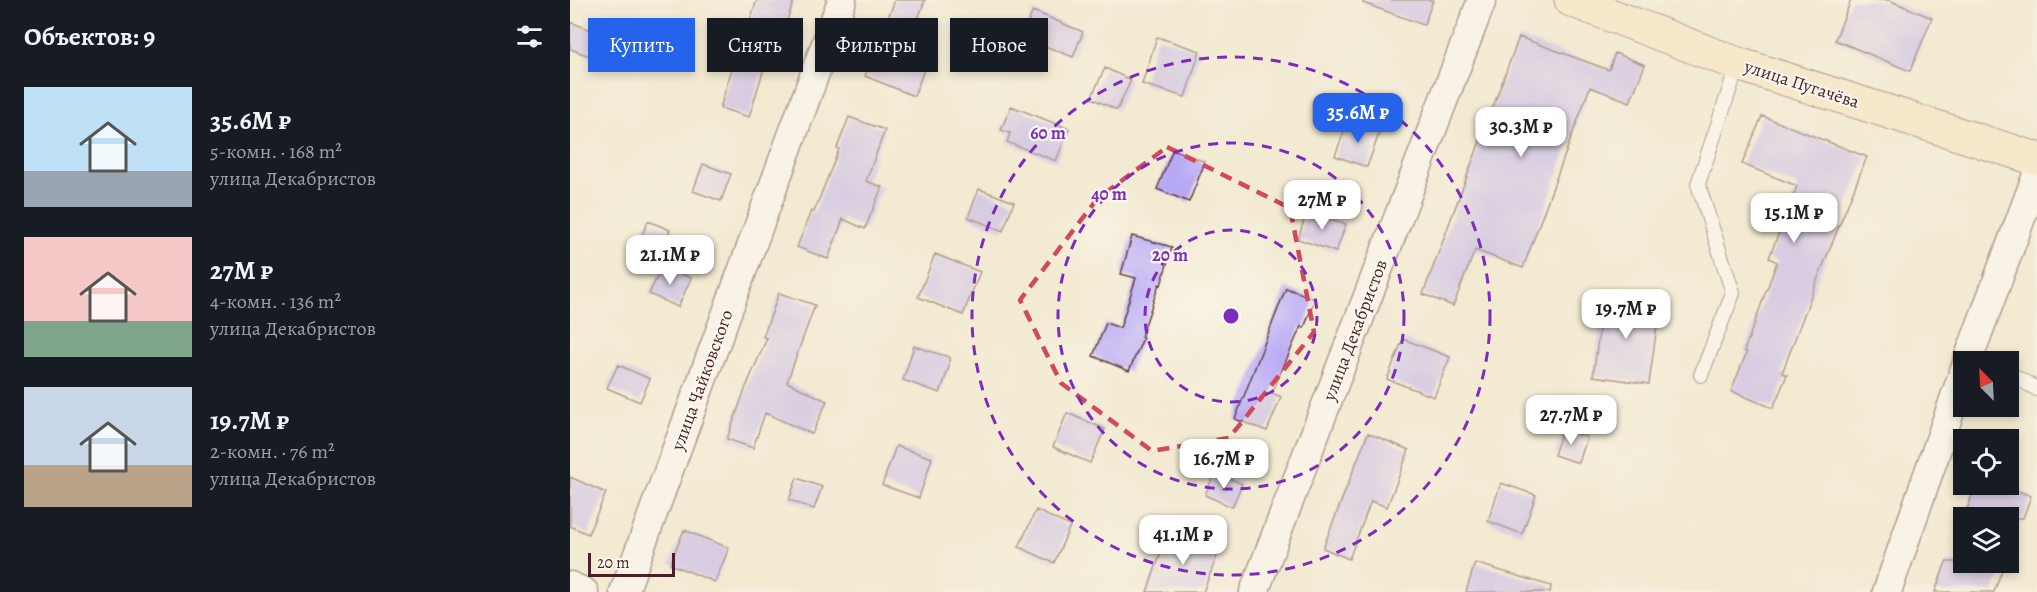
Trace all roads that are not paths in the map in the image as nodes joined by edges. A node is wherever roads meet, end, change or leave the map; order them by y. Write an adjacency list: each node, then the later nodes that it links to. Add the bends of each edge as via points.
1 (842, 0): 14 (street, улица Чайковского)
2 (1482, 0): 15 (street, улица Декабристов)
3 (1571, 0): 4 (street, улица Пугачёва)
4 (1738, 64): 5 (street, улица Пугачёва); 8 (lane, via 1698,184 1733,293)
5 (2037, 159)
6 (2037, 175): 7 (street)
7 (1973, 351)
8 (1701, 375)
9 (2019, 379): 10 (lane)
10 (2037, 389)
11 (1953, 408): 16 (street)
12 (570, 586): 13 (street)
13 (584, 592)
14 (624, 592)
15 (1254, 592)
16 (1887, 592)

